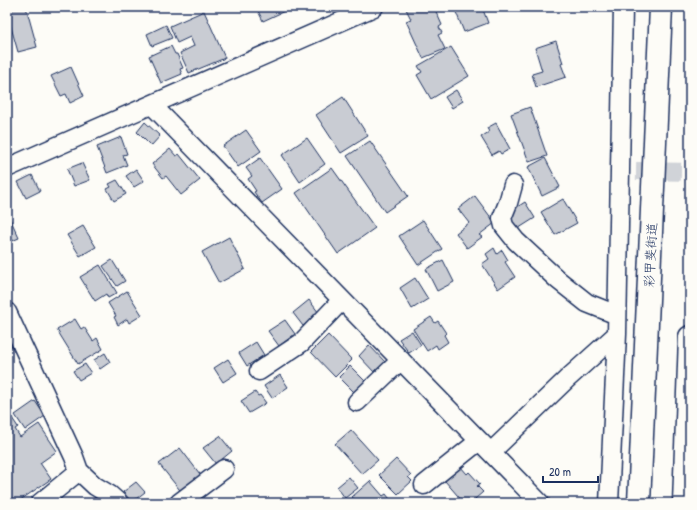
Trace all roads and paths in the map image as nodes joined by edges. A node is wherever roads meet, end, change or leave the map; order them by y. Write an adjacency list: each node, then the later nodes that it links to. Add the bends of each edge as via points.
1 (374, 7): 4 (street)
2 (622, 7): 9 (street, via 628,171)
3 (661, 7): 26 (highway, 彩甲斐街道)
4 (152, 105): 5 (street); 7 (street)
5 (7, 168)
6 (513, 185): 9 (street, via 502,218 504,226 558,280 587,303)
7 (342, 300): 12 (street); 13 (street, via 301,343)
8 (7, 312): 17 (street)
9 (617, 315): 10 (street)
10 (617, 334): 15 (street); 25 (street)
11 (690, 337): 27 (highway)
12 (401, 360): 14 (street); 15 (street)
13 (259, 371)
14 (357, 402)
15 (485, 447): 18 (street); 24 (street)
16 (224, 469): 23 (street)
17 (79, 471): 19 (street); 20 (street)
18 (424, 485)
19 (95, 486): 21 (street); 22 (street)
20 (40, 503)
21 (98, 503)
22 (119, 503)
23 (180, 503)
24 (540, 503)
25 (609, 503)
26 (639, 503)
27 (684, 503)

